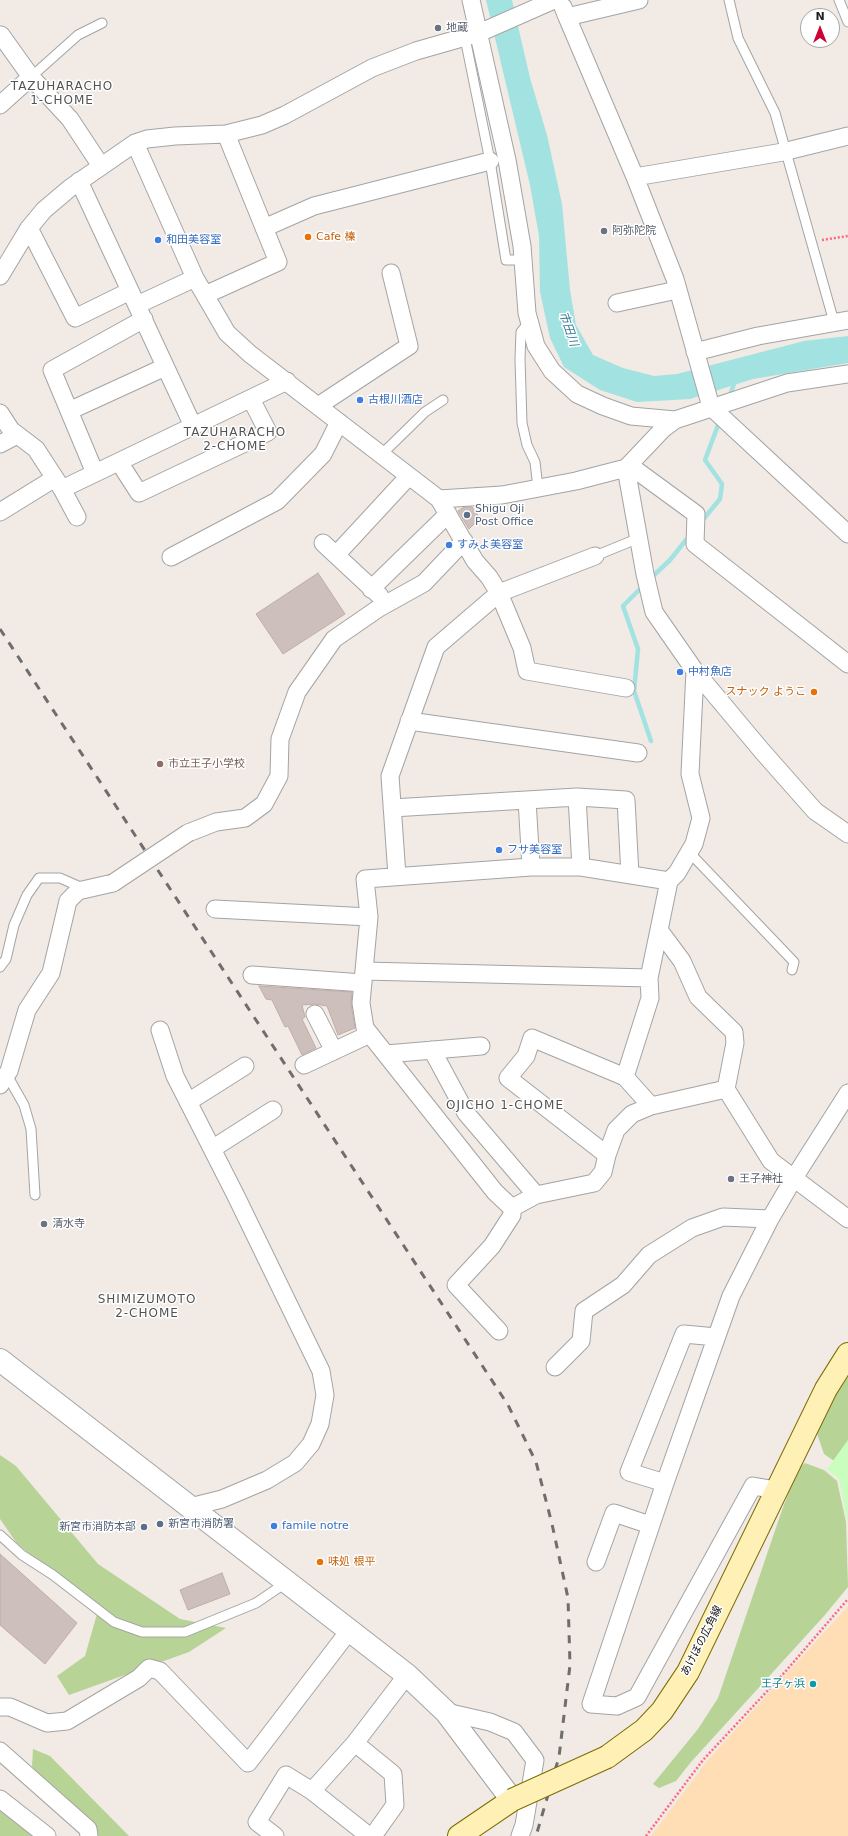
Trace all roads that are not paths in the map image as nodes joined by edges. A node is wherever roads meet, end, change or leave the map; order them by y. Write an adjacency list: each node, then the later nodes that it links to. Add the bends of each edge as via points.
1 (471, 0): 11 (street)
2 (554, 0): 11 (street)
3 (559, 0): 7 (street)
4 (639, 0): 7 (street)
5 (729, 0): 17 (lane, via 738,38 775,113)
6 (839, 0): 8 (lane)
7 (567, 16): 20 (street)
8 (848, 22)
9 (102, 23): 12 (lane, via 78,35)
10 (0, 35): 12 (street)
11 (472, 35): 14 (street, via 416,51 372,68 286,115 262,125); 18 (lane); 24 (street, via 506,160)
12 (31, 77): 13 (street); 19 (street, via 70,119)
13 (0, 105)
14 (226, 134): 16 (street, via 175,136); 23 (street)
15 (848, 136): 17 (street)
16 (134, 143): 19 (street); 27 (street)
17 (787, 151): 20 (street); 32 (lane, via 812,242)
18 (490, 161): 23 (street, via 314,206); 24 (lane, via 506,260)
19 (101, 166): 21 (street)
20 (635, 177): 28 (street)
21 (79, 181): 22 (street, via 44,210); 31 (street)
22 (29, 228): 25 (street); 31 (street, via 75,318)
23 (264, 228): 29 (street, via 278,262)
24 (523, 260): 33 (street)
25 (2, 268)
26 (391, 273): 40 (street, via 409,346)
27 (195, 278): 29 (street); 31 (street)
28 (677, 290): 30 (street); 34 (street)
29 (205, 295): 37 (street, via 227,333 250,354)
30 (617, 303)
31 (137, 305): 35 (street); 42 (street, via 52,370)
32 (841, 321): 34 (street, via 758,336)
33 (529, 322): 44 (street, via 536,346 548,365 577,394 631,416); 55 (lane, via 521,332 522,423 527,445 535,462)
34 (696, 357): 41 (street)
35 (166, 367): 42 (street); 46 (street)
36 (848, 374): 41 (street, via 787,383)
37 (288, 381): 38 (street); 40 (street)
38 (250, 399): 46 (street); 50 (street, via 268,432 139,493)
39 (443, 400): 49 (lane, via 425,412)
40 (318, 406): 45 (street)
41 (711, 407): 44 (street); 60 (street)
42 (69, 411): 52 (street)
43 (0, 413): 47 (street, via 10,430)
44 (675, 420): 51 (street)
45 (339, 422): 49 (street); 66 (street, via 323,454 277,501)
46 (193, 426): 50 (street)
47 (17, 435): 48 (street); 54 (street, via 36,450)
48 (0, 444)
49 (381, 455): 53 (street)
50 (119, 462): 52 (street)
51 (627, 467): 55 (street); 61 (street); 70 (street, via 696,514 695,544)
52 (95, 473): 54 (street)
53 (409, 476): 56 (street); 64 (street)
54 (59, 484): 57 (street); 59 (street)
55 (538, 488): 56 (street, via 502,495)
56 (439, 499): 58 (street)
57 (0, 512)
58 (448, 514): 62 (street); 67 (street)
59 (77, 517)
60 (848, 534)
61 (639, 538): 65 (lane); 71 (street, via 654,612)
62 (464, 542): 68 (street); 69 (street, via 424,583)
63 (323, 543): 64 (street)
64 (336, 555): 67 (street)
65 (595, 556): 68 (street)
66 (171, 557)
67 (371, 588): 69 (street)
68 (498, 593): 72 (street, via 522,648 527,671); 73 (street, via 436,647)
69 (387, 604): 85 (street, bridge, via 334,639 298,692 280,739 279,776 264,804 245,818 216,822 188,833 113,883)
70 (848, 664)
71 (695, 671): 78 (street, via 815,811); 79 (street, via 690,774 701,818 694,844)
72 (626, 688)
73 (410, 721): 74 (street); 77 (street, via 390,776)
74 (638, 753)
75 (577, 797): 76 (street); 81 (street); 82 (street, via 626,800)
76 (527, 800): 77 (street); 80 (street)
77 (392, 808): 83 (street)
78 (848, 834)
79 (689, 852): 84 (street, via 677,873); 90 (lane, via 794,962)
80 (531, 867): 81 (street); 83 (street)
81 (581, 867): 82 (street)
82 (630, 875): 84 (street)
83 (398, 876): 87 (street, via 365,879)
84 (669, 881): 88 (street)
85 (86, 889): 89 (lane, via 60,878 40,878 27,895 14,925 6,959); 103 (street, via 78,891 68,901 51,973 27,1010)
86 (215, 909): 87 (street)
87 (369, 917): 92 (street)
88 (659, 930): 93 (street); 105 (street, via 682,961 698,997 734,1032 735,1043)
89 (0, 967)
90 (792, 970)
91 (252, 975): 92 (street)
92 (364, 977): 93 (street); 96 (street, via 361,1003 365,1028)
93 (649, 978): 104 (street, via 650,998)
94 (315, 1014): 99 (street)
95 (160, 1030): 107 (street, via 175,1076)
96 (370, 1034): 99 (street); 100 (street)
97 (481, 1046): 98 (street)
98 (432, 1050): 100 (street); 114 (street, via 466,1114)
99 (334, 1051): 101 (street)
100 (386, 1054): 115 (street, via 495,1192)
101 (304, 1065)
102 (245, 1066): 107 (street)
103 (5, 1072): 113 (lane, via 24,1105 31,1129)
104 (625, 1077): 108 (street); 111 (street, via 532,1038 526,1056 508,1078)
105 (726, 1089): 108 (street); 112 (street, via 771,1161)
106 (848, 1093): 112 (street)
107 (188, 1102): 110 (street)
108 (651, 1106): 111 (street, via 632,1114 616,1130)
109 (273, 1110): 110 (street)
110 (212, 1149): 125 (street, via 321,1371 325,1395 320,1424 311,1444 296,1463 266,1480 228,1496)
111 (606, 1155): 114 (street, via 603,1172 594,1184)
112 (794, 1178): 116 (street); 117 (street)
113 (35, 1195)
114 (536, 1195): 115 (street)
115 (512, 1208): 118 (street, via 512,1216 492,1246 456,1285)
116 (770, 1219): 119 (street, via 730,1296); 122 (street, via 723,1217 692,1228 649,1255 623,1284 584,1311 581,1341)
117 (848, 1220)
118 (499, 1331)
119 (716, 1337): 123 (street); 123 (street, via 684,1334 629,1472)
120 (848, 1354): 124 (main road, あけぼの広角線, via 826,1389)
121 (0, 1360): 125 (street)
122 (555, 1367)
123 (665, 1483): 126 (street)
124 (776, 1490): 126 (street, via 754,1486 637,1697 617,1706 591,1704); 138 (main road, あけぼの広角線, bridge, via 688,1672 662,1711 644,1730 606,1757)
125 (190, 1507): 129 (street)
126 (650, 1525): 128 (street, via 614,1513)
127 (0, 1535): 129 (lane, via 22,1555 53,1575 114,1622 142,1632 185,1632 256,1603)
128 (596, 1562)
129 (287, 1582): 130 (street)
130 (349, 1630): 131 (street); 132 (street, via 248,1763 160,1671 148,1668 139,1678 67,1721 47,1723 10,1707)
131 (407, 1675): 133 (street); 134 (street)
132 (0, 1707)
133 (446, 1712): 138 (street); 145 (street, via 490,1722 514,1732 535,1760)
134 (355, 1743): 136 (street); 143 (street, via 393,1774 395,1805)
135 (0, 1751): 140 (street, via 88,1829)
136 (312, 1791): 141 (street, via 286,1775 257,1822); 142 (street)
137 (0, 1799): 139 (street)
138 (512, 1800): 144 (main road, あけぼの広角線)
139 (47, 1836)
140 (89, 1836)
141 (275, 1836)
142 (369, 1836)
143 (373, 1836)
144 (459, 1836)
145 (520, 1836)

